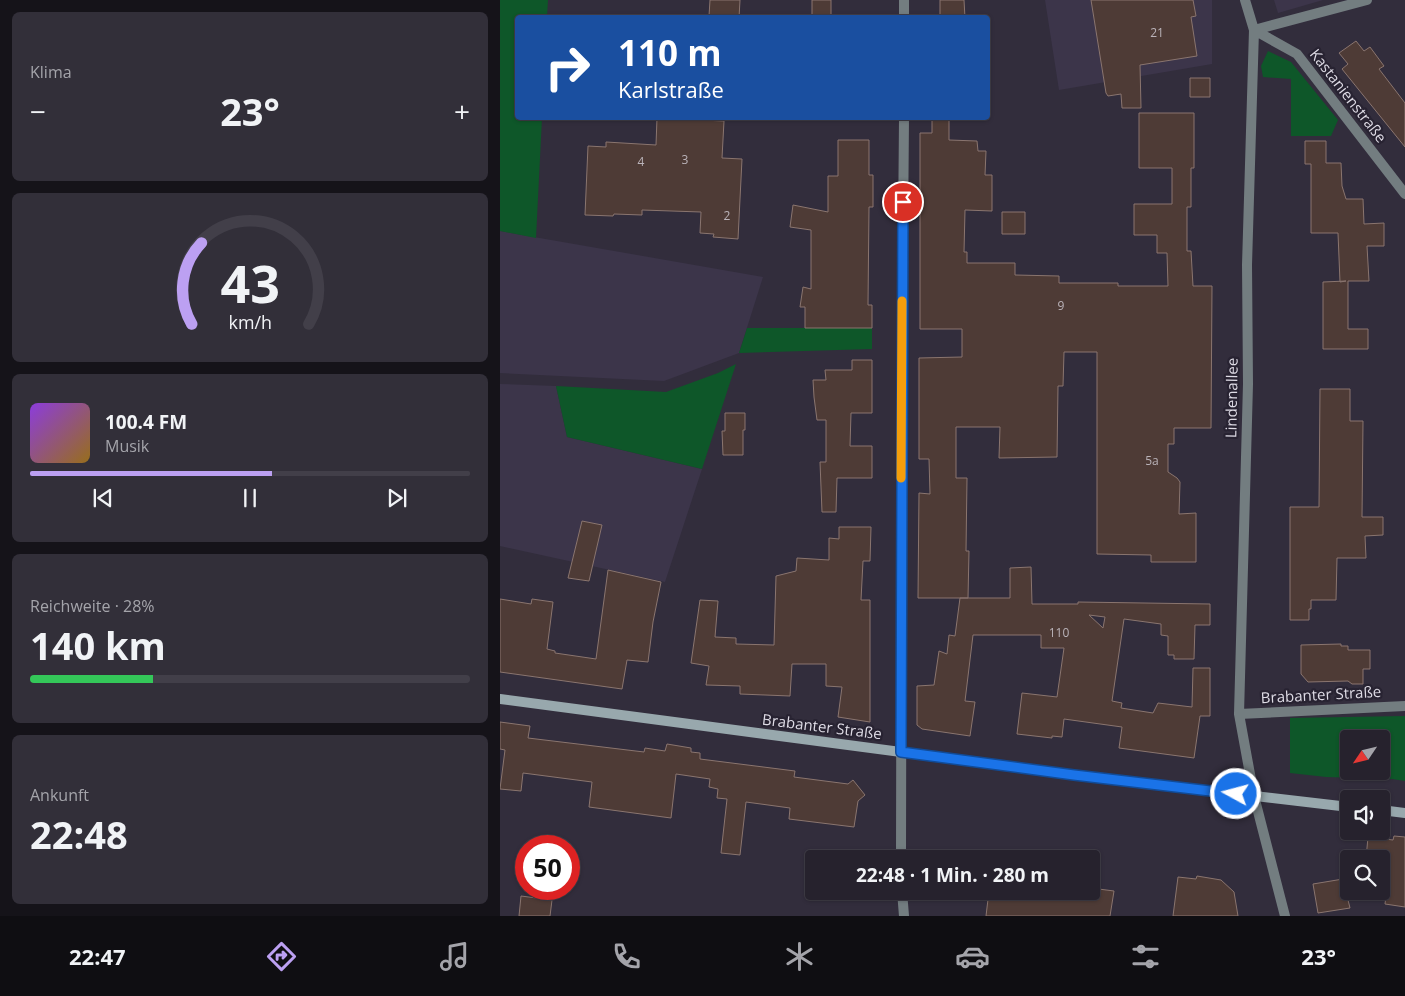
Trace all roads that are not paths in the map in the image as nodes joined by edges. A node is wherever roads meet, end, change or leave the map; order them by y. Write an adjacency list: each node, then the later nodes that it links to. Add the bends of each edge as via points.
1 (904, 0): 4 (street)
2 (1245, 0): 5 (street, Lindenallee)
3 (1367, 0): 5 (street)
4 (904, 15)
5 (1254, 30): 7 (street, Kastanienstraße, via 1298,54); 10 (street, Lindenallee)
6 (904, 120): 11 (street)
7 (1405, 194)
8 (500, 698): 11 (main road, Brabanter Straße)
9 (1405, 706): 10 (street, Brabanter Straße)
10 (1239, 714): 12 (street, Lindenallee)
11 (901, 752): 12 (main road, Brabanter Straße); 16 (street)
12 (1254, 796): 13 (main road, Brabanter Straße); 19 (street, Lindenallee)
13 (1340, 805)
14 (1390, 811): 15 (main road)
15 (1405, 813)
16 (901, 850)
17 (903, 900): 18 (street)
18 (904, 916)
19 (1284, 916)

